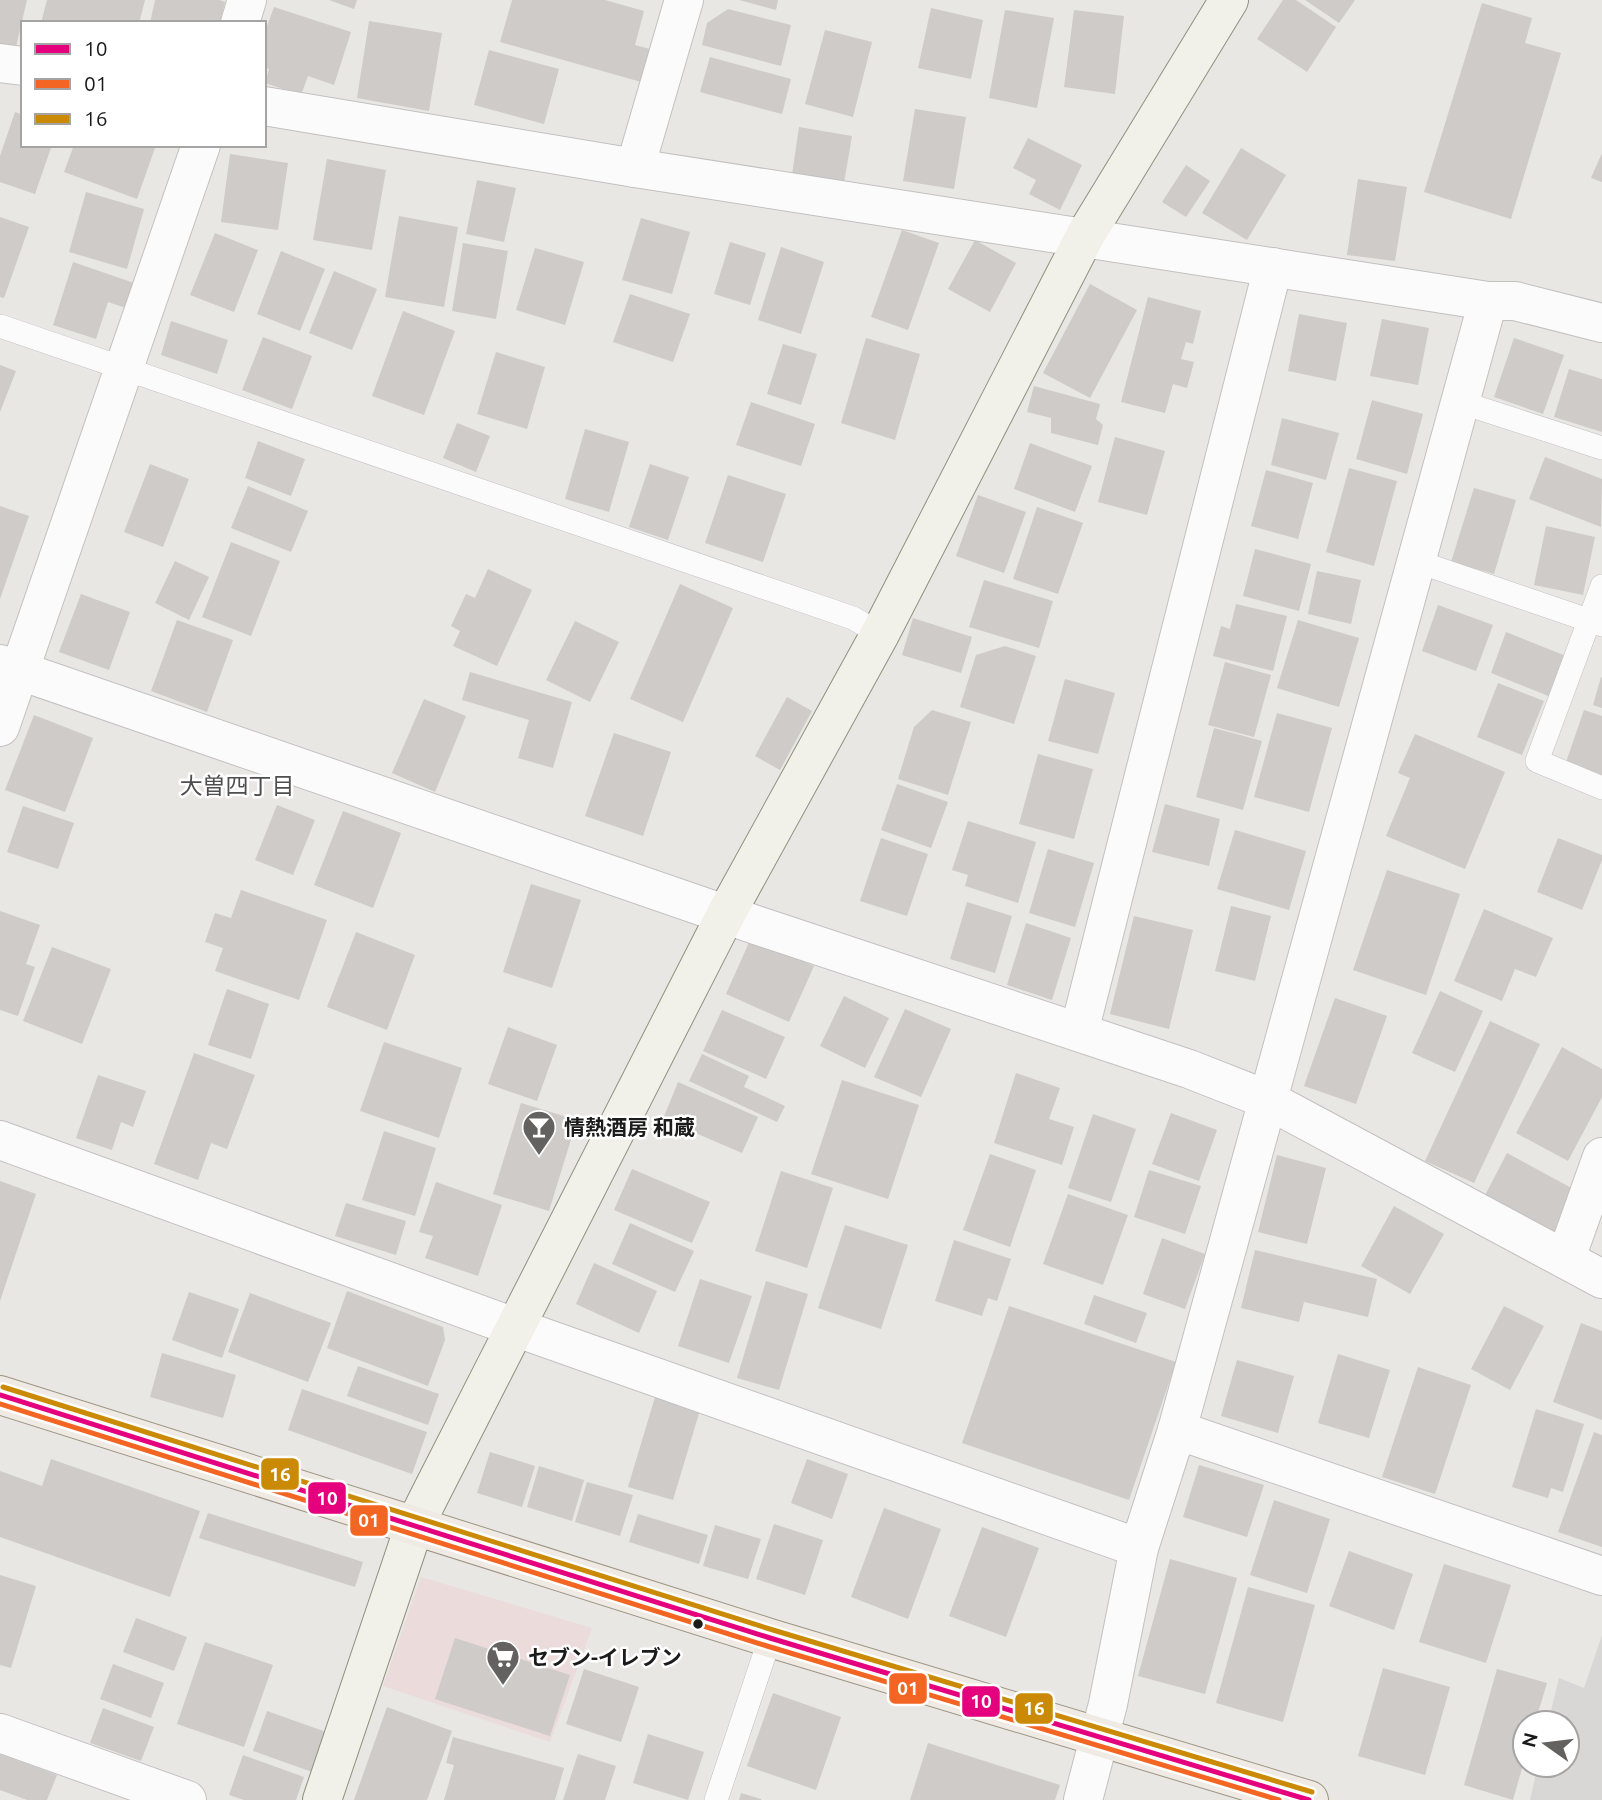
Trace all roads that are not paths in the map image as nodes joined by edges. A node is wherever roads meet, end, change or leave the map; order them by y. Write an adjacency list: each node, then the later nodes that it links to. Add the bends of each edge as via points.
1 (247, 0): 4 (street)
2 (684, 0): 9 (street)
3 (1228, 0): 10 (street)
4 (241, 21)
5 (0, 63): 6 (street)
6 (21, 66)
7 (266, 106): 9 (street)
8 (200, 147): 15 (street)
9 (635, 168): 10 (street)
10 (1084, 236): 11 (street); 21 (street)
11 (1273, 267): 12 (street); 26 (street)
12 (1488, 301): 13 (street, via 1515,301); 16 (street)
13 (1602, 323)
14 (0, 326): 15 (lane)
15 (125, 368): 21 (lane, via 853,618); 22 (street)
16 (1460, 402): 17 (lane); 18 (street)
17 (1602, 448)
18 (1416, 561): 20 (lane); 27 (street)
19 (1602, 586): 20 (lane)
20 (1596, 622): 24 (lane, via 1537,761)
21 (880, 634): 25 (street)
22 (10, 667): 23 (street); 25 (street)
23 (0, 726)
24 (1602, 788)
25 (726, 914): 26 (street); 32 (street)
26 (1079, 1032): 27 (street)
27 (1268, 1100): 30 (street); 34 (street)
28 (0, 1140): 32 (street)
29 (1602, 1157): 30 (street)
30 (1566, 1258): 31 (street)
31 (1602, 1279)
32 (517, 1328): 35 (street); 36 (street)
33 (0, 1395): 35 (main road)
34 (1177, 1430): 36 (street); 37 (street)
35 (414, 1527): 38 (main road); 42 (street)
36 (1139, 1548): 40 (street)
37 (1602, 1576)
38 (770, 1638): 40 (main road); 43 (lane)
39 (0, 1733): 41 (street)
40 (1099, 1738): 44 (street); 45 (main road)
41 (187, 1800)
42 (322, 1800)
43 (716, 1800)
44 (1083, 1800)
45 (1310, 1800)

